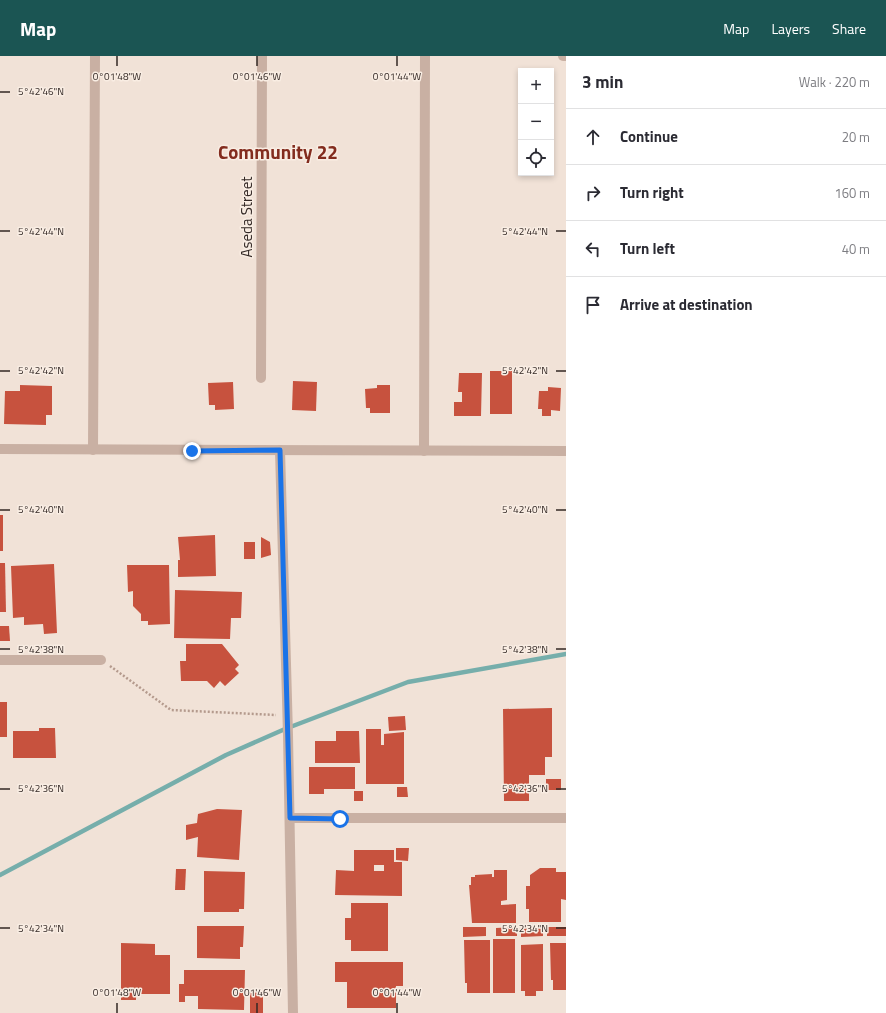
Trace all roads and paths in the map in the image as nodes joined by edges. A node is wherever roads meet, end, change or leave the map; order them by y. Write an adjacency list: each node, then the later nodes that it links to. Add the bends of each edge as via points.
1 (95, 56): 8 (street)
2 (262, 56): 6 (street, Aseda Street)
3 (425, 56): 10 (street)
4 (563, 56): 5 (street)
5 (566, 56)
6 (261, 378)
7 (0, 449): 8 (street)
8 (93, 450): 9 (street)
9 (280, 450): 10 (street); 14 (street)
10 (424, 451): 11 (street)
11 (566, 451)
12 (0, 660): 13 (street)
13 (102, 660): 14 (path, via 171,710)
14 (288, 715): 15 (street)
15 (290, 818): 16 (street); 17 (street)
16 (566, 818)
17 (294, 1013)

